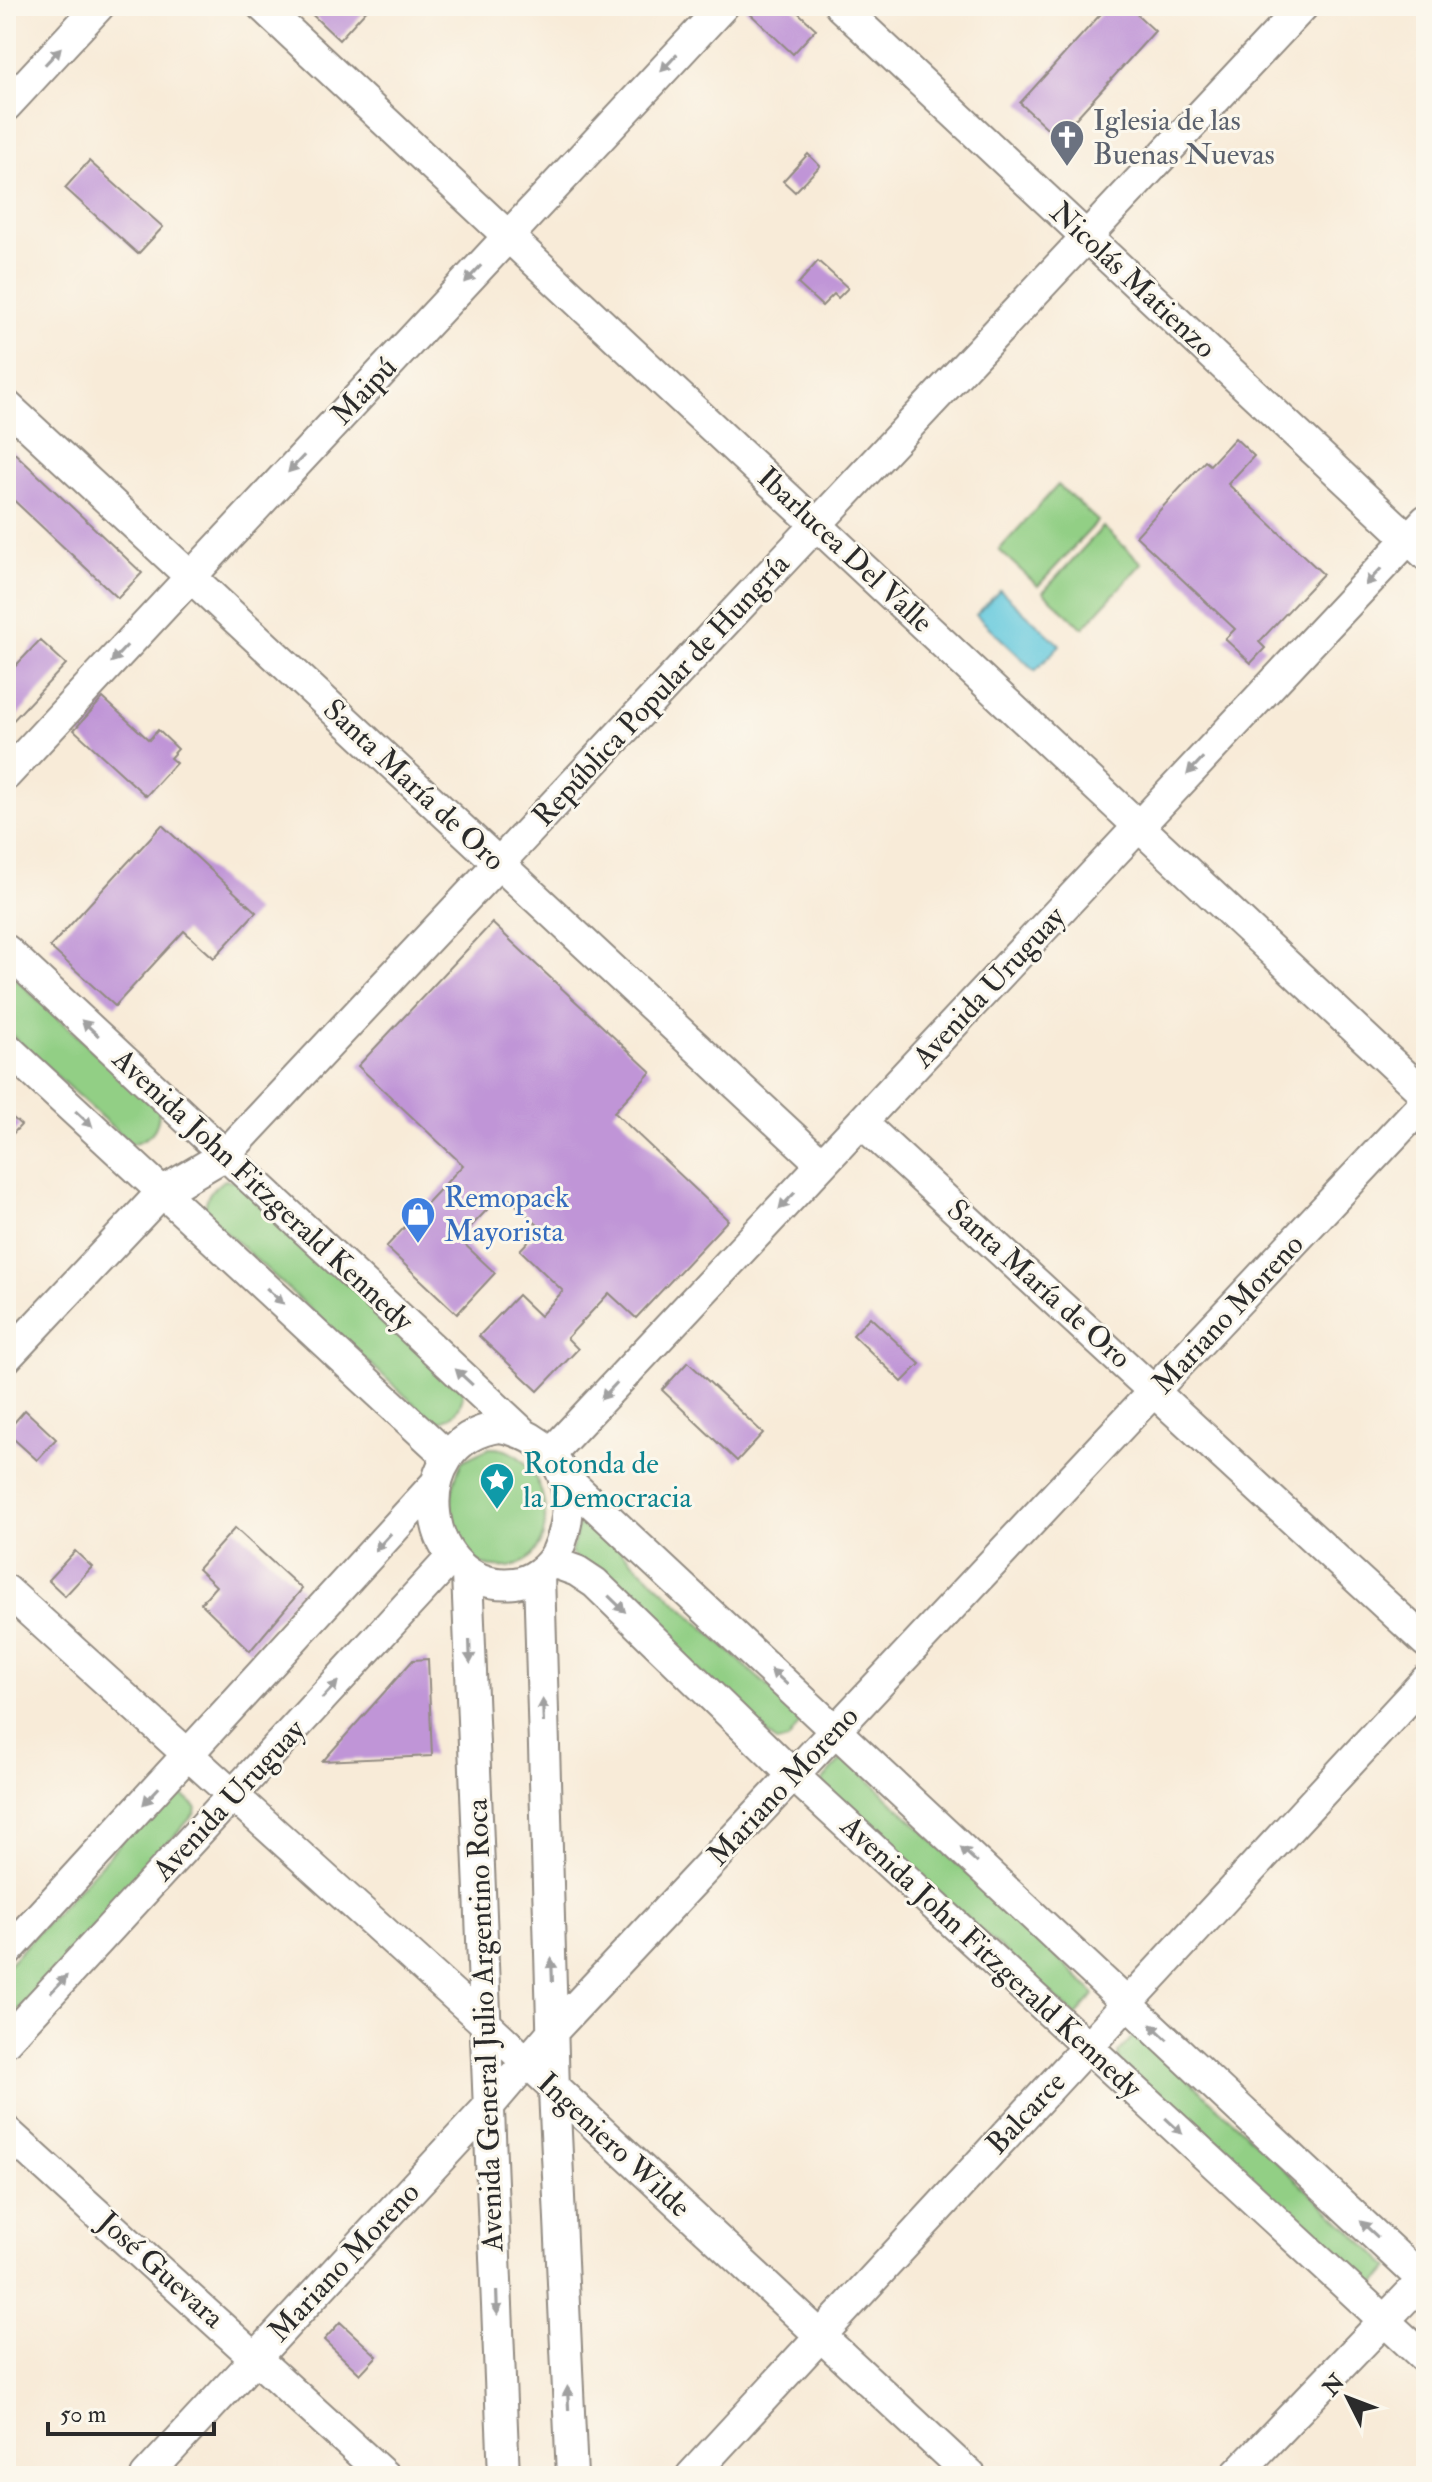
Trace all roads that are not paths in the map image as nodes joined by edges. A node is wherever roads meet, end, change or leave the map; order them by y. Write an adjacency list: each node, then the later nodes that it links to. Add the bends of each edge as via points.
1 (99, 6): 6 (street, one-way to 1)
2 (262, 6): 7 (street, Ibarlucea Del Valle)
3 (723, 6): 7 (street, Maipú, one-way to 7)
4 (840, 6): 8 (street, Nicolás Matienzo)
5 (1303, 6): 8 (street, República Popular de Hungría)
6 (6, 106)
7 (509, 235): 10 (street, Ibarlucea Del Valle); 12 (street, Maipú, one-way to 12)
8 (1089, 237): 10 (street, República Popular de Hungría); 11 (street, Nicolás Matienzo)
9 (6, 405): 12 (street, Santa María de Oro)
10 (818, 525): 14 (street, Ibarlucea Del Valle); 15 (street, República Popular de Hungría)
11 (1420, 538): 14 (street, Avenida Uruguay, one-way to 14)
12 (191, 577): 13 (street, Maipú, one-way to 13); 15 (street, Santa María de Oro)
13 (6, 775)
14 (1140, 825): 18 (street, Ibarlucea Del Valle); 19 (street, Avenida Uruguay)
15 (497, 863): 20 (street, República Popular de Hungría); 21 (street, Santa María de Oro)
16 (6, 950): 20 (street, Avenida John Fitzgerald Kennedy, one-way to 16)
17 (6, 1047): 22 (street, one-way to 22)
18 (1426, 1098): 24 (street, Mariano Moreno)
19 (862, 1123): 21 (street, Avenida Uruguay); 24 (street, Santa María de Oro)
20 (225, 1155): 22 (street, República Popular de Hungría); 25 (street, Avenida John Fitzgerald Kennedy, one-way to 20)
21 (822, 1164): 27 (street, Avenida Uruguay, one-way to 27)
22 (162, 1192): 23 (street, República Popular de Hungría); 26 (street, one-way to 26)
23 (6, 1358)
24 (1157, 1390): 32 (street, Santa María de Oro); 34 (street, Mariano Moreno)
25 (521, 1431): 26 (street, via 483,1429 460,1440); 27 (street)
26 (446, 1455): 28 (street)
27 (557, 1465): 30 (street, via 568,1498 566,1531); 34 (street, Avenida John Fitzgerald Kennedy, one-way to 27)
28 (435, 1484): 29 (street, via 439,1529); 35 (street, Avenida Uruguay, one-way to 35)
29 (459, 1566): 30 (street, via 500,1585 521,1583); 37 (street, Avenida Uruguay, one-way to 29); 40 (street, Avenida General Julio Argentino Roca, one-way to 40)
30 (546, 1568): 36 (street, Avenida John Fitzgerald Kennedy, one-way to 36, via 577,1571 595,1583); 41 (street, one-way to 30)
31 (6, 1590): 35 (street, Ingeniero Wilde)
32 (1426, 1642)
33 (1426, 1680): 39 (street, Balcarce)
34 (835, 1730): 36 (street, Mariano Moreno); 39 (street, Avenida John Fitzgerald Kennedy, one-way to 34)
35 (187, 1756): 37 (street, Ingeniero Wilde); 38 (street, Avenida Uruguay, one-way to 38)
36 (793, 1775): 41 (street, Mariano Moreno); 43 (street, Avenida John Fitzgerald Kennedy)
37 (232, 1797): 40 (street, Ingeniero Wilde); 42 (street, Avenida Uruguay, one-way to 37)
38 (6, 1953)
39 (1127, 2003): 43 (street, Balcarce); 48 (street, Avenida John Fitzgerald Kennedy, one-way to 39)
40 (486, 2024): 44 (street, Ingeniero Wilde); 46 (street, Avenida General Julio Argentino Roca)
41 (554, 2030): 44 (street, Mariano Moreno); 45 (street)
42 (6, 2041)
43 (1089, 2046): 49 (street, Avenida John Fitzgerald Kennedy, one-way to 49); 50 (street, Balcarce)
44 (525, 2063): 45 (street, Ingeniero Wilde); 46 (street, Mariano Moreno)
45 (554, 2090): 50 (street, Ingeniero Wilde); 56 (street, one-way to 45)
46 (489, 2106): 51 (street, Mariano Moreno); 55 (street, Avenida General Julio Argentino Roca, one-way to 55)
47 (6, 2131): 51 (street, José Guevara)
48 (1425, 2280): 49 (street)
49 (1385, 2321): 52 (street, Avenida John Fitzgerald Kennedy); 59 (street)
50 (821, 2336): 57 (street, Balcarce); 58 (street, Ingeniero Wilde)
51 (257, 2356): 53 (street, Mariano Moreno); 54 (street, José Guevara)
52 (1426, 2359)
53 (146, 2476)
54 (385, 2476)
55 (504, 2476)
56 (572, 2476)
57 (691, 2476)
58 (971, 2476)
59 (1235, 2476)

